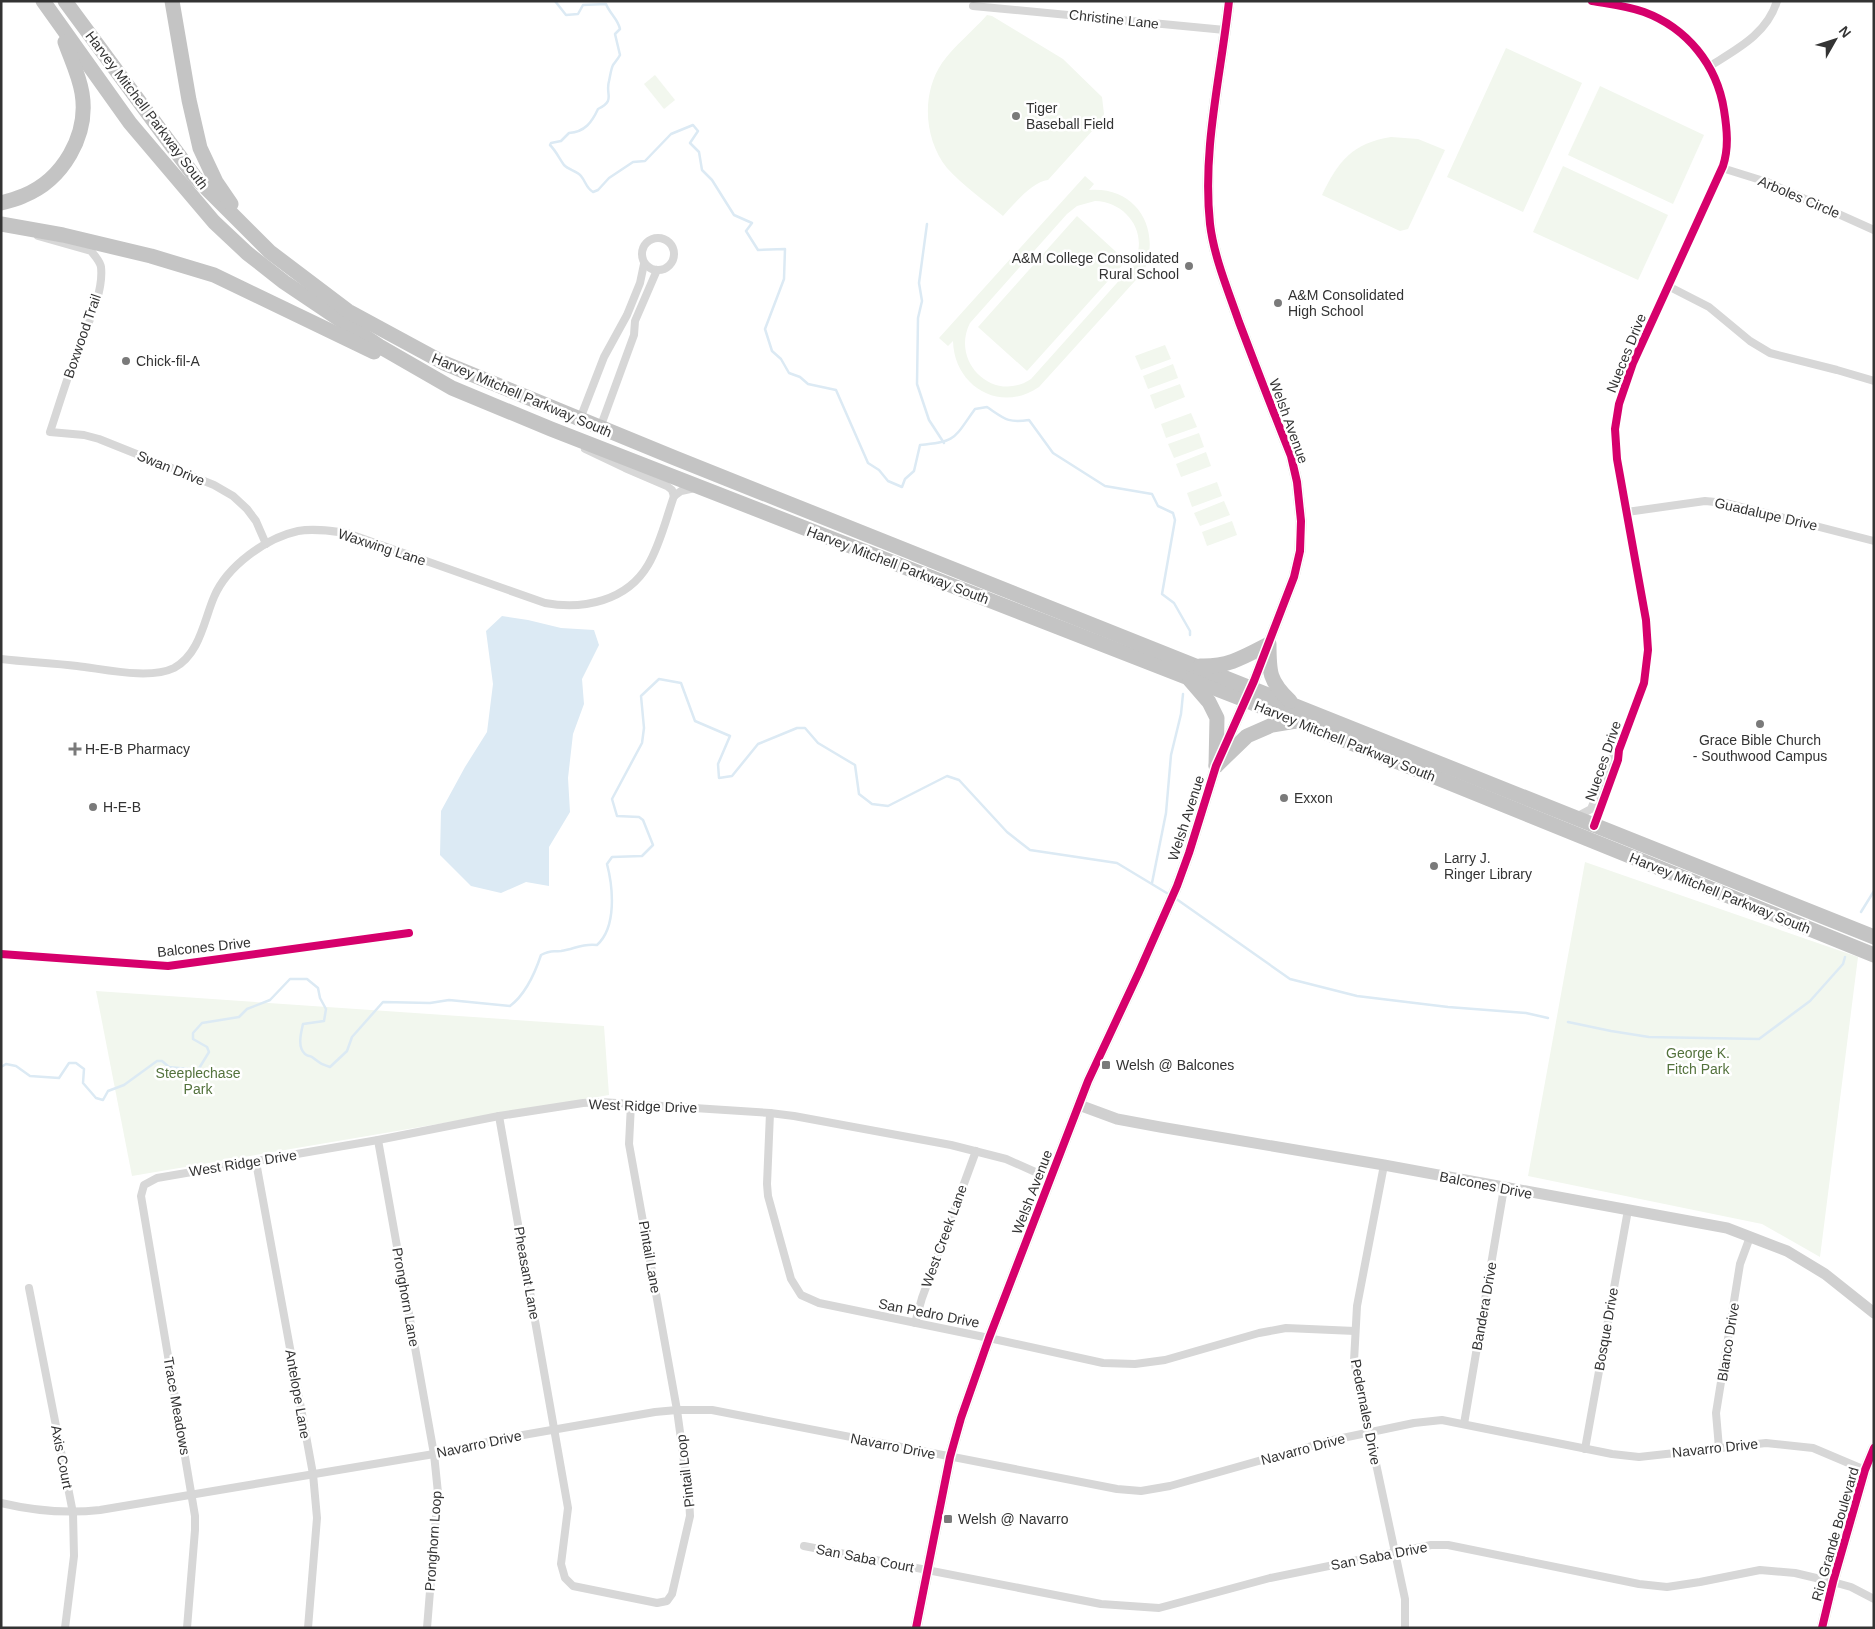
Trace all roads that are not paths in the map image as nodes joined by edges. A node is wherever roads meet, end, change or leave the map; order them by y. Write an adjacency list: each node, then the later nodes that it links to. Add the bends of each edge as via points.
1 (44, 1): 9 (highway, Harvey Mitchell Parkway South)
2 (65, 1): 17 (highway, Harvey Mitchell Parkway South, via 195,177)
3 (172, 1): 17 (highway, via 200,148 216,182)
4 (1229, 1): 10 (main road, Welsh Avenue)
5 (1592, 1): 7 (street, Nueces Drive)
6 (1777, 1): 11 (street, via 1774,12 1762,29)
7 (1618, 3): 11 (street, Nueces Drive, via 1669,24 1693,44)
8 (973, 6): 10 (street, Christine Lane)
9 (56, 20): 13 (highway, via 81,83 83,107 79,134 66,161 49,180 24,196); 22 (highway, Harvey Mitchell Parkway South, via 130,124 214,222 246,253 379,346)
10 (1225, 30): 32 (main road, Welsh Avenue, via 1210,140 1208,184 1211,226 1228,291 1290,456 1301,509 1299,556)
11 (1710, 66): 12 (street, Nueces Drive, via 1721,92 1725,117 1727,153)
12 (1722, 168): 16 (street, Arboles Circle, via 1767,182); 20 (street, Nueces Drive)
13 (1, 203)
14 (1, 224): 15 (highway)
15 (25, 230): 22 (highway, via 63,235 214,275); 26 (street, Boxwood Trail, via 43,239 91,251 101,265 97,298)
16 (1874, 230)
17 (270, 252): 23 (highway, Harvey Mitchell Parkway South, via 348,311 414,348)
18 (644, 264): 19 (street); 19 (street, via 641,252 645,243 654,238 664,238 672,245 673,259 667,267); 23 (street, via 627,315 604,357)
19 (656, 270): 24 (street, via 635,321 634,335)
20 (1668, 286): 21 (street, via 1709,306 1750,341 1770,353); 29 (street, Nueces Drive, via 1633,363 1619,404 1615,448)
21 (1874, 381)
22 (452, 388): 25 (highway, Harvey Mitchell Parkway South)
23 (580, 419): 24 (highway, Harvey Mitchell Parkway South)
24 (600, 428): 34 (highway, Harvey Mitchell Parkway South)
25 (551, 429): 27 (highway, Harvey Mitchell Parkway South); 28 (street, via 596,455 667,486)
26 (50, 432): 31 (street, Swan Drive, via 91,437 214,485 247,509)
27 (699, 487): 28 (street); 34 (highway, Harvey Mitchell Parkway South)
28 (674, 496): 31 (street, Waxwing Lane, via 654,554 638,578 621,592 602,601 577,606 545,603 348,533 299,531)
29 (1627, 512): 30 (street, Guadalupe Drive, via 1705,501 1726,503); 37 (street, Nueces Drive, via 1646,620 1648,650 1642,689)
30 (1874, 541)
31 (266, 544): 33 (street, Waxwing Lane, via 246,557 221,585 214,596 202,634 174,668 148,674)
32 (1268, 644): 34 (highway, via 1228,664); 35 (main road, Welsh Avenue); 36 (highway, via 1269,670 1274,683)
33 (1, 659)
34 (1190, 672): 35 (highway, Harvey Mitchell Parkway South); 38 (highway, via 1217,718)
35 (1248, 694): 36 (highway, Harvey Mitchell Parkway South); 38 (main road, Welsh Avenue)
36 (1295, 713): 38 (highway, via 1247,736); 39 (highway, Harvey Mitchell Parkway South)
37 (1619, 750): 39 (street, Nueces Drive, via 1612,757 1590,809); 40 (street, Nueces Drive)
38 (1216, 766): 46 (main road, Welsh Avenue, via 1190,853 1170,904)
39 (1573, 825): 40 (highway, via 1586,830); 44 (highway, Harvey Mitchell Parkway South)
40 (1594, 826): 42 (highway, Harvey Mitchell Parkway South)
41 (409, 933): 43 (street, Balcones Drive, via 168,966)
42 (1874, 937)
43 (1, 954)
44 (1874, 955)
45 (631, 1104): 47 (street, West Ridge Drive); 48 (street, West Ridge Drive, via 601,1102); 63 (street, Pintail Lane, via 629,1144)
46 (1079, 1105): 52 (main road, Balcones Drive, via 1116,1119); 53 (main road, Welsh Avenue)
47 (770, 1113): 50 (street, West Ridge Drive); 60 (street, San Pedro Drive, via 768,1196 791,1279 801,1295 819,1303)
48 (499, 1116): 49 (street, West Ridge Drive); 65 (street, Pheasant Lane)
49 (378, 1140): 51 (street, West Ridge Drive); 70 (street, Pronghorn Lane)
50 (976, 1151): 53 (street, West Ridge Drive, via 1006,1159); 60 (street, West Creek Lane, via 922,1298)
51 (256, 1162): 54 (street, West Ridge Drive, via 157,1178); 73 (street, Antelope Lane)
52 (1384, 1165): 55 (main road, Balcones Drive); 61 (street, Pedernales Drive)
53 (1051, 1179): 62 (main road, Welsh Avenue)
54 (144, 1185): 74 (street, Trace Meadows, via 141,1196)
55 (1504, 1188): 56 (main road, Balcones Drive); 64 (street, Bandera Drive)
56 (1628, 1210): 57 (main road, Balcones Drive, via 1726,1228); 69 (street, Bosque Drive)
57 (1750, 1237): 59 (main road, Balcones Drive, via 1787,1251 1825,1274); 67 (street, Blanco Drive, via 1740,1264 1716,1413)
58 (29, 1288): 76 (street, Axis Court)
59 (1874, 1313)
60 (916, 1323): 62 (street, San Pedro Drive)
61 (1355, 1332): 62 (street, San Pedro Drive, via 1286,1328 1165,1360 1135,1364 1103,1363); 66 (street, Pedernales Drive, via 1354,1361)
62 (989, 1338): 71 (main road, Welsh Avenue)
63 (678, 1410): 65 (street, Navarro Drive); 65 (street, Pintail Loop, via 690,1516 672,1594 667,1601 657,1603 573,1586 565,1578 561,1564 568,1508); 71 (street, Navarro Drive, via 712,1410)
64 (1464, 1424): 66 (street, Navarro Drive, via 1442,1420); 69 (street, Navarro Drive)
65 (554, 1430): 70 (street, Navarro Drive)
66 (1368, 1432): 71 (street, Navarro Drive, via 1141,1491 1117,1490); 78 (street, Pedernales Drive)
67 (1719, 1448): 69 (street, Navarro Drive, via 1639,1457); 72 (street, Navarro Drive, via 1766,1443 1813,1448)
68 (1874, 1448): 72 (main road, Rio Grande Boulevard)
69 (1585, 1449)
70 (434, 1454): 73 (street, Navarro Drive); 85 (street, Pronghorn Loop, via 438,1493)
71 (950, 1457): 79 (main road, Welsh Avenue)
72 (1865, 1470): 80 (main road, Rio Grande Boulevard)
73 (313, 1474): 74 (street, Navarro Drive); 84 (street, Antelope Lane, via 317,1518)
74 (192, 1494): 76 (street, Navarro Drive); 83 (street, Trace Meadows, via 196,1530)
75 (1, 1503): 76 (street, Navarro Drive)
76 (73, 1513): 82 (street, Axis Court, via 74,1556)
77 (804, 1546): 79 (street, San Saba Court)
78 (1395, 1552): 79 (street, San Saba Drive, via 1270,1578 1159,1608 1101,1604); 80 (street, San Saba Drive, via 1431,1544 1448,1545 1667,1587 1760,1570 1795,1572); 87 (street, Pedernales Drive, via 1405,1599)
79 (926, 1570): 86 (main road, Welsh Avenue)
80 (1833, 1582): 81 (street, San Saba Drive); 88 (main road, Rio Grande Boulevard)
81 (1874, 1599)
82 (65, 1628)
83 (186, 1628)
84 (308, 1628)
85 (427, 1628)
86 (916, 1628)
87 (1405, 1628)
88 (1822, 1628)

